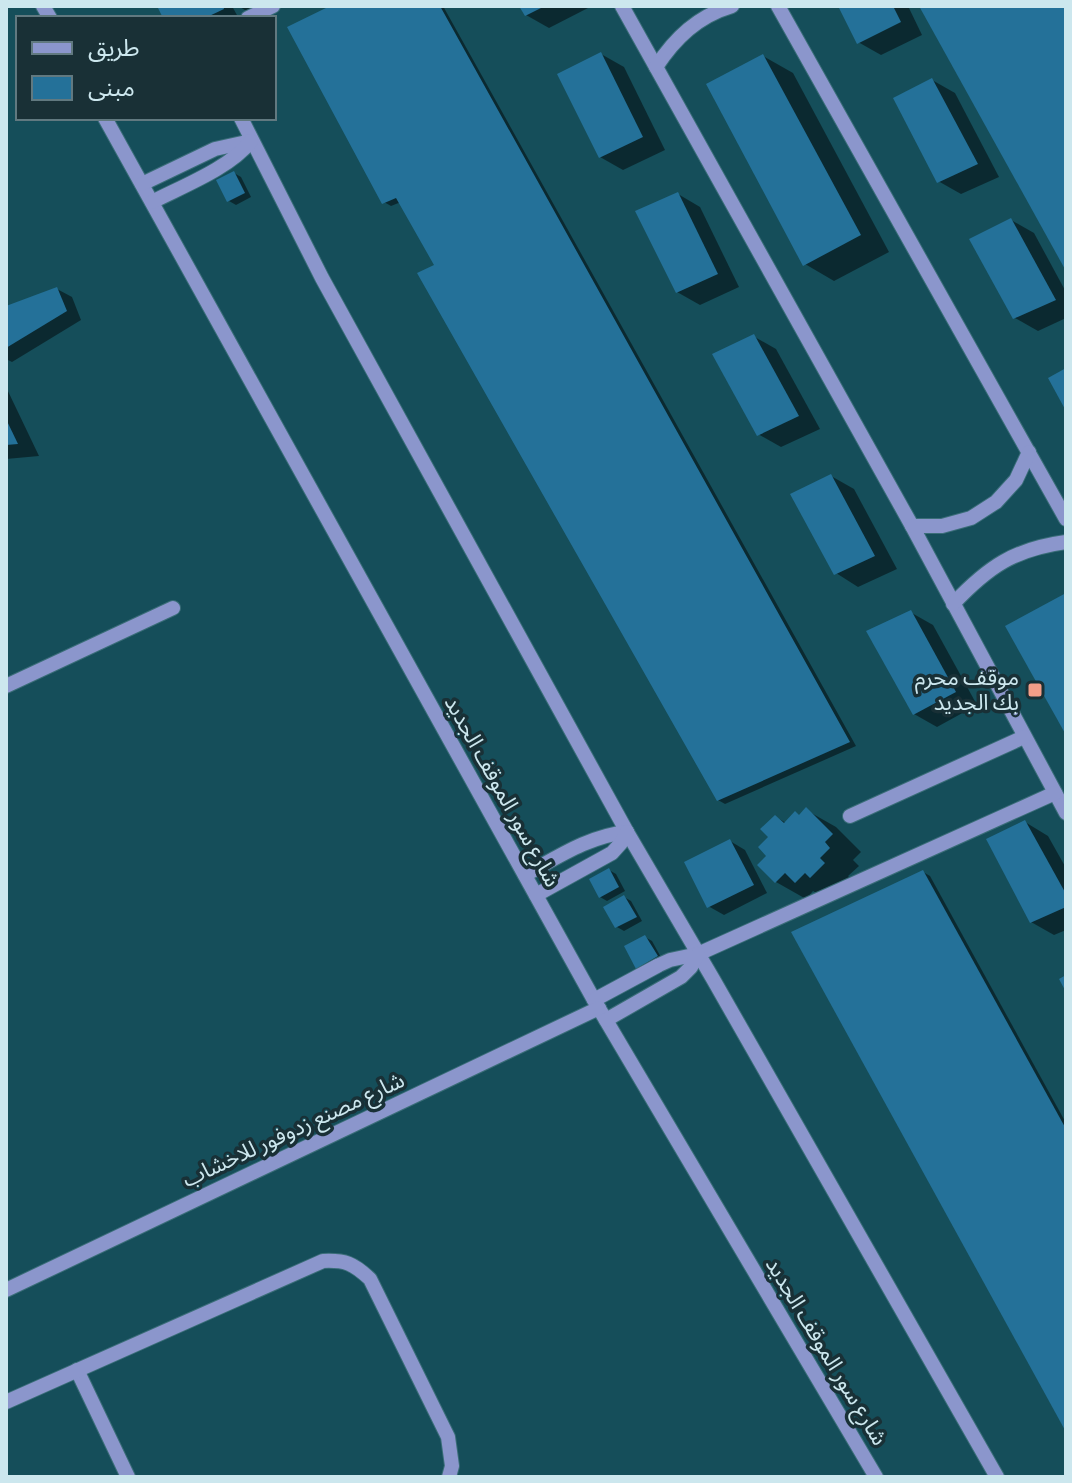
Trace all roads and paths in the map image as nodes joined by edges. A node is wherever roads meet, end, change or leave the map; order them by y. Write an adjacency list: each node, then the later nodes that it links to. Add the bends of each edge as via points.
1 (273, 6): 5 (street)
2 (622, 6): 6 (street)
3 (732, 6): 6 (street, via 686,30)
4 (778, 6): 12 (street)
5 (252, 16)
6 (656, 67): 14 (street)
7 (106, 120): 10 (street, شارع سور الموقف الجديد)
8 (242, 120): 9 (street)
9 (251, 141): 10 (street, via 215,149); 11 (street, via 224,165); 23 (street)
10 (142, 184): 11 (street, شارع سور الموقف الجديد)
11 (152, 202): 24 (street, شارع سور الموقف الجديد)
12 (1029, 452): 13 (street); 14 (street, via 1016,480 971,518 942,526)
13 (1066, 519)
14 (912, 526): 16 (street)
15 (1066, 542): 16 (street, via 1007,558 977,578)
16 (953, 604): 19 (street)
17 (173, 608): 18 (street)
18 (6, 686)
19 (1024, 737): 20 (street); 22 (street)
20 (1055, 793): 21 (street); 26 (street)
21 (1066, 813)
22 (850, 816)
23 (627, 832): 24 (street, via 589,841); 25 (street, via 601,860); 26 (street)
24 (525, 875): 25 (street, شارع سور الموقف الجديد)
25 (536, 895): 27 (street, شارع سور الموقف الجديد)
26 (698, 954): 27 (street, via 659,965); 27 (street, via 681,977); 34 (street)
27 (600, 1010): 28 (street, شارع مصنع زدوفور للاخشاب); 33 (street, شارع سور الموقف الجديد)
28 (6, 1290)
29 (77, 1370): 30 (street); 31 (street); 32 (street, via 323,1261 341,1260 370,1279 448,1437)
30 (6, 1402)
31 (128, 1477)
32 (449, 1477)
33 (876, 1477)
34 (997, 1477)

